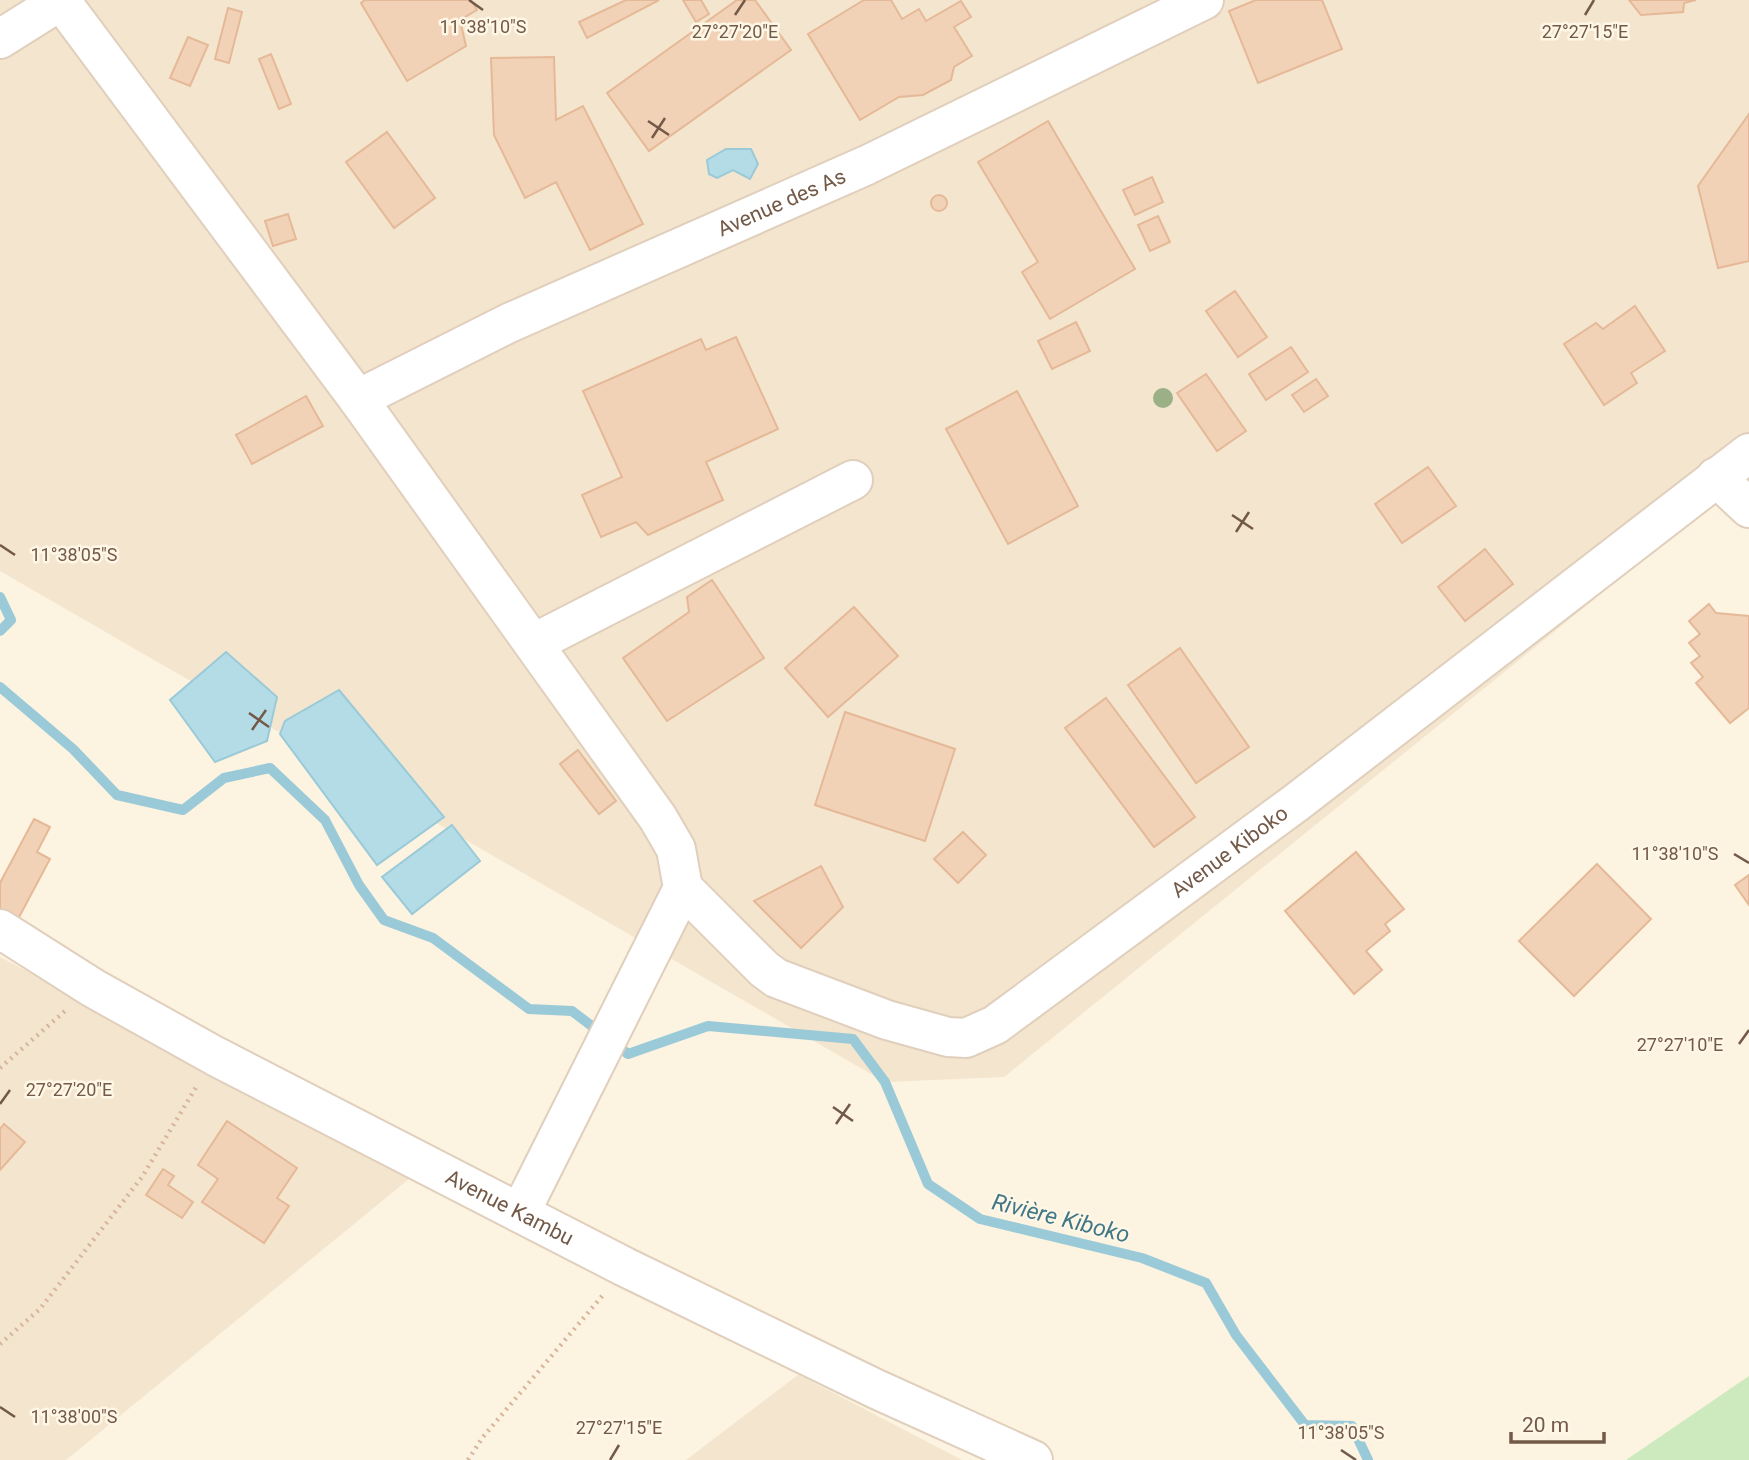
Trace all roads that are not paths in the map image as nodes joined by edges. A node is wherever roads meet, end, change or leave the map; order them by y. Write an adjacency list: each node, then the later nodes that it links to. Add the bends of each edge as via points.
1 (62, 0): 3 (street); 4 (street)
2 (1204, 0): 4 (street, Avenue des As, via 867,165 509,323)
3 (0, 39)
4 (358, 399): 9 (street)
5 (1749, 453): 6 (street, Avenue Kiboko)
6 (1717, 477): 8 (street); 10 (street, Avenue Kiboko, via 1297,802 1034,999 980,1034 948,1037 887,1020 776,978)
7 (853, 480): 9 (street)
8 (1749, 508)
9 (534, 643): 10 (street, via 658,818 676,849)
10 (683, 888): 12 (street)
11 (0, 929): 12 (street, Avenue Kambu, via 93,988 215,1056)
12 (520, 1213): 13 (street, Avenue Kambu, via 876,1390)
13 (1033, 1460)

